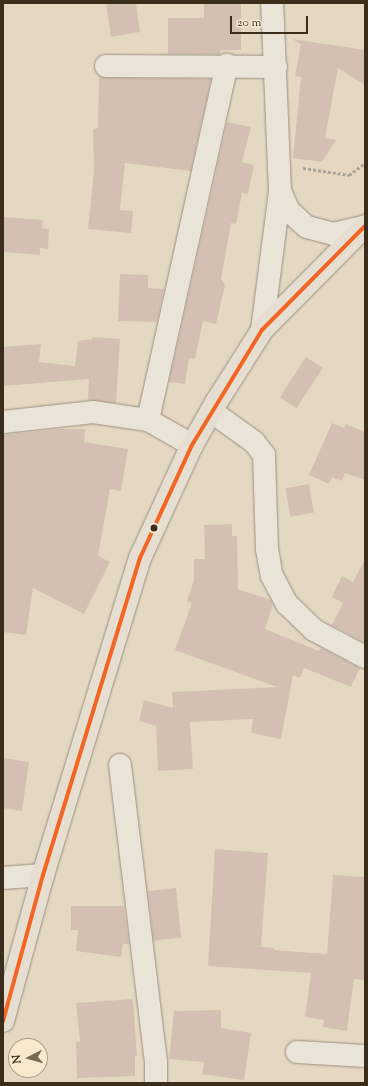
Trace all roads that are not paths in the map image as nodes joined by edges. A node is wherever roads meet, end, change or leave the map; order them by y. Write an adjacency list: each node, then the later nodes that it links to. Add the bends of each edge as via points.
1 (272, 3): 4 (street)
2 (227, 65): 3 (street); 4 (street); 9 (street)
3 (106, 66)
4 (276, 67): 5 (street)
5 (280, 191): 6 (street, via 289,211 307,227 333,234); 7 (street)
6 (364, 227): 7 (main road)
7 (262, 330): 8 (main road)
8 (211, 411): 11 (main road); 12 (street, via 254,442 264,455 267,549 272,576 287,604 314,630)
9 (148, 420): 10 (street, via 93,412); 11 (street)
10 (3, 422)
11 (192, 445): 14 (main road, via 140,558)
12 (365, 657)
13 (120, 765): 19 (street, via 156,1061)
14 (43, 875): 15 (street); 16 (main road)
15 (3, 878)
16 (3, 1021)
17 (297, 1052): 18 (street)
18 (365, 1056)
19 (156, 1083)

